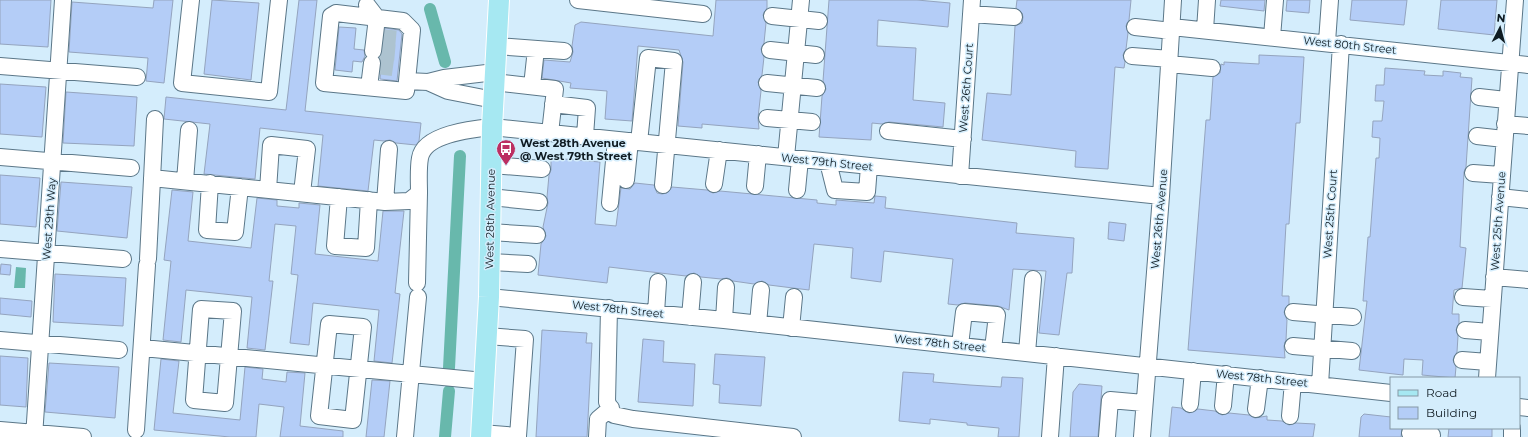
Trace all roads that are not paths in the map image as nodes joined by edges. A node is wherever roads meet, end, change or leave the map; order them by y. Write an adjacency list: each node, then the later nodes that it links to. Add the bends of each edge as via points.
1 (63, 0): 38 (street, West 29th Way)
2 (191, 0): 3 (street, via 182,83 269,92)
3 (279, 0)
4 (499, 0): 26 (main road, West 28th Avenue)
5 (578, 0): 15 (street)
6 (800, 0): 19 (street)
7 (1173, 0): 22 (street, West 26th Avenue)
8 (1207, 0): 23 (street)
9 (1276, 0): 24 (street)
10 (1330, 0): 25 (street, West 25th Court)
11 (1515, 0): 34 (street, West 25th Avenue)
12 (367, 5): 18 (street)
13 (337, 6): 18 (street); 46 (street, via 331,16 324,83)
14 (971, 7): 17 (street); 63 (street, West 26th Court)
15 (704, 14)
16 (772, 16): 19 (street)
17 (1014, 17)
18 (377, 18): 39 (street, via 403,21 412,30 406,46); 46 (street)
19 (798, 19): 20 (street); 30 (street)
20 (819, 21)
21 (1135, 27): 22 (street, West 80th Street)
22 (1172, 29): 23 (street, West 80th Street); 33 (street, West 26th Avenue)
23 (1205, 30): 24 (street, West 80th Street)
24 (1272, 37): 25 (street, West 80th Street)
25 (1334, 43): 34 (street, West 80th Street); 121 (street, West 25th Court)
26 (496, 46): 27 (street); 43 (main road, West 28th Avenue)
27 (536, 49): 29 (street); 45 (street)
28 (770, 50): 30 (street)
29 (564, 51)
30 (795, 53): 31 (street); 44 (street)
31 (816, 55)
32 (1132, 56): 33 (street)
33 (1170, 62): 37 (street); 92 (street, West 26th Avenue)
34 (1509, 64): 36 (street, West 80th Street); 49 (street, West 25th Avenue)
35 (0, 66): 38 (street)
36 (1528, 66)
37 (1212, 68)
38 (58, 71): 40 (street); 71 (street, West 29th Way)
39 (405, 73): 41 (street); 46 (street, via 406,91)
40 (137, 77)
41 (428, 82): 43 (street, via 444,78); 43 (street, via 448,91)
42 (767, 83): 44 (street)
43 (494, 85): 45 (street); 56 (main road, West 28th Avenue)
44 (792, 85): 47 (street); 53 (street)
45 (532, 86): 50 (street, via 555,89)
46 (369, 87)
47 (817, 88)
48 (1479, 97): 49 (street)
49 (1506, 100): 59 (street, West 25th Avenue)
50 (553, 104): 60 (street); 61 (street, via 587,108)
51 (767, 118): 53 (street)
52 (156, 119): 80 (street)
53 (790, 120): 54 (street); 70 (street)
54 (812, 122)
55 (1528, 126): 59 (street)
56 (492, 127): 60 (street, West 79th Street); 73 (main road, West 28th Avenue); 91 (street, West 79th Street, via 471,129 433,141 424,149 420,158)
57 (189, 130): 82 (street)
58 (888, 131): 63 (street)
59 (1504, 132): 62 (street); 78 (street, West 25th Avenue)
60 (550, 133): 61 (street, West 79th Street)
61 (585, 136): 64 (street, West 79th Street)
62 (1477, 136)
63 (963, 139): 79 (street, West 26th Court)
64 (628, 141): 65 (street, West 79th Street); 65 (street, via 648,58 674,60); 81 (street); 99 (street)
65 (667, 145): 67 (street, West 79th Street); 85 (street)
66 (389, 149): 97 (street)
67 (719, 150): 68 (street, West 79th Street); 84 (street)
68 (758, 154): 70 (street, West 79th Street); 86 (street)
69 (0, 157): 71 (street)
70 (793, 158): 72 (street, West 79th Street); 89 (street)
71 (52, 162): 75 (street); 103 (street, West 29th Way)
72 (828, 162): 74 (street, West 79th Street); 74 (street, via 835,190 867,192)
73 (491, 165): 76 (street); 94 (main road, West 28th Avenue)
74 (869, 166): 79 (street, West 79th Street)
75 (131, 168)
76 (542, 169)
77 (1473, 173): 78 (street)
78 (1501, 175): 95 (street, West 25th Avenue)
79 (960, 176): 92 (street, West 79th Street)
80 (152, 178): 82 (street); 134 (street)
81 (626, 180)
82 (185, 181): 83 (street)
83 (210, 183): 87 (street); 87 (street, via 206,230 235,232)
84 (714, 184)
85 (663, 185)
86 (755, 186)
87 (240, 187): 88 (street)
88 (268, 190): 90 (street); 90 (street, via 271,145 307,148)
89 (797, 190)
90 (302, 193): 93 (street)
91 (419, 193): 97 (street, via 409,202); 149 (street, West 79th Street, via 417,290)
92 (1161, 196): 146 (street, West 26th Avenue)
93 (339, 197): 97 (street); 97 (street, via 335,246 366,248)
94 (490, 197): 98 (street); 100 (main road, West 28th Avenue)
95 (1500, 197): 96 (street); 107 (street, West 25th Avenue)
96 (1528, 200)
97 (377, 201)
98 (539, 202)
99 (610, 203)
100 (490, 232): 101 (street); 105 (main road, West 28th Avenue)
101 (537, 235)
102 (0, 249): 103 (street)
103 (46, 253): 104 (street); 131 (street, West 29th Way)
104 (123, 259)
105 (490, 262): 106 (street); 115 (main road, West 28th Avenue)
106 (528, 264)
107 (1494, 277): 109 (street); 117 (street, West 25th Avenue)
108 (1033, 279): 139 (street)
109 (1528, 280)
110 (658, 282): 120 (street)
111 (693, 282): 122 (street)
112 (726, 287): 124 (street)
113 (761, 290): 125 (street)
114 (1463, 296): 117 (street)
115 (489, 297): 118 (street, West 78th Street); 129 (main road, West 28th Avenue)
116 (794, 297): 126 (street)
117 (1492, 299): 128 (street, West 25th Avenue)
118 (609, 308): 120 (street, West 78th Street); 160 (street, via 607,402)
119 (1293, 312): 121 (street)
120 (656, 313): 122 (street, West 78th Street)
121 (1324, 315): 123 (street); 135 (street, West 25th Court)
122 (690, 317): 124 (street, West 78th Street)
123 (1354, 317)
124 (724, 320): 125 (street, West 78th Street)
125 (758, 324): 126 (street, West 78th Street)
126 (791, 328): 132 (street, West 78th Street)
127 (1465, 330): 128 (street)
128 (1490, 332): 144 (street, West 25th Avenue)
129 (487, 336): 153 (main road, West 28th Avenue); 169 (street, via 525,339)
130 (0, 340): 131 (street)
131 (40, 344): 137 (street); 167 (street, West 29th Way)
132 (960, 345): 136 (street, West 78th Street); 136 (street, via 964,312 997,316)
133 (1293, 346): 135 (street)
134 (143, 348): 140 (street); 164 (street)
135 (1322, 348): 138 (street); 155 (street, West 25th Court)
136 (993, 349): 139 (street, West 78th Street)
137 (118, 350)
138 (1352, 351)
139 (1027, 352): 142 (street, West 78th Street)
140 (198, 353): 141 (street); 141 (street, via 202,308 233,311); 141 (street, via 194,400 226,403)
141 (229, 356): 145 (street)
142 (1056, 356): 146 (street, West 78th Street); 174 (street)
143 (1462, 360): 144 (street)
144 (1488, 362): 151 (street, West 25th Avenue)
145 (324, 366): 147 (street); 147 (street, via 329,324 342,325 363,327); 147 (street, via 319,416 354,420)
146 (1146, 366): 148 (street, West 78th Street); 157 (street, West 26th Avenue)
147 (358, 369): 149 (street)
148 (1193, 371): 150 (street, West 78th Street); 158 (street)
149 (410, 374): 153 (street); 171 (street, West 79th Street)
150 (1226, 374): 152 (street, West 78th Street); 159 (street)
151 (1487, 377)
152 (1260, 378): 154 (street, West 78th Street); 161 (street)
153 (484, 381): 168 (main road, West 28th Avenue)
154 (1293, 382): 155 (street, West 78th Street); 162 (street)
155 (1320, 385): 156 (street, West 78th Street)
156 (1390, 393)
157 (1144, 403): 175 (street, via 1110,400); 176 (street, West 26th Avenue)
158 (1190, 404)
159 (1223, 406)
160 (611, 408): 172 (street, via 598,419); 173 (street, via 614,415 633,419)
161 (1256, 409)
162 (1290, 416)
163 (0, 430): 167 (street)
164 (136, 430)
165 (1432, 433): 166 (street)
166 (1410, 434)
167 (34, 435): 170 (street)
168 (481, 435): 169 (street)
169 (518, 436)
170 (83, 437)
171 (405, 437)
172 (597, 437)
173 (793, 437)
174 (1050, 437)
175 (1107, 437)
176 (1142, 437)

